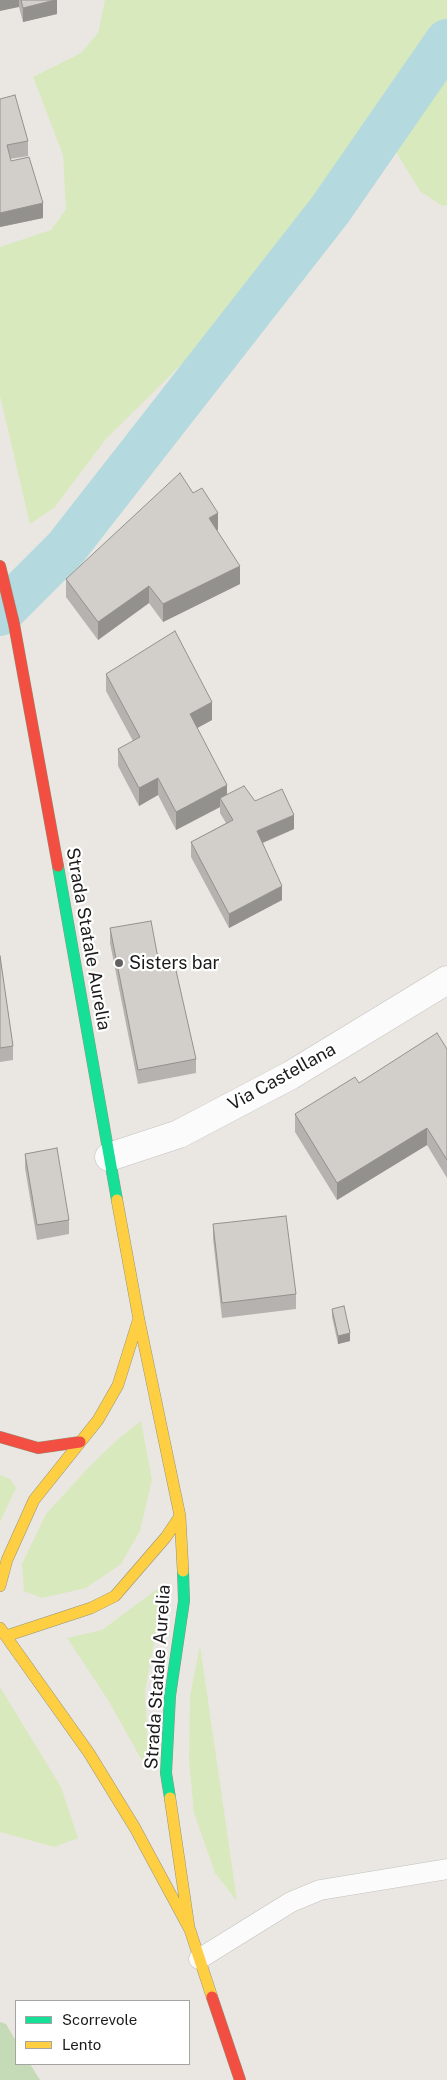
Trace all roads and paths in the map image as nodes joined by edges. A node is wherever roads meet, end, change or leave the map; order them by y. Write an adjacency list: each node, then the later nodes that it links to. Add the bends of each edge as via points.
1 (0, 566): 3 (main road, Strada Statale Aurelia, via 14,624)
2 (447, 980): 3 (street, Via Castellana, via 291,1075 187,1130)
3 (109, 1157): 4 (main road, Strada Statale Aurelia)
4 (139, 1320): 6 (main road, Strada Statale Aurelia, via 118,1385 98,1420); 7 (main road, Strada Statale Aurelia)
5 (0, 1437): 6 (main road, via 38,1448)
6 (80, 1442): 8 (main road, Strada Statale Aurelia, via 34,1500 7,1560)
7 (180, 1516): 9 (main road, Strada Statale Aurelia, via 115,1596 91,1608); 11 (main road, Strada Statale Aurelia, via 184,1602 170,1696 166,1773)
8 (0, 1586)
9 (3, 1632): 11 (main road, Strada Statale Aurelia, via 89,1753 135,1828)
10 (447, 1869): 12 (lane, via 320,1890 291,1902)
11 (190, 1930): 12 (main road, Strada Statale Aurelia)
12 (199, 1959): 13 (main road, Strada Statale Aurelia)
13 (240, 2080)

